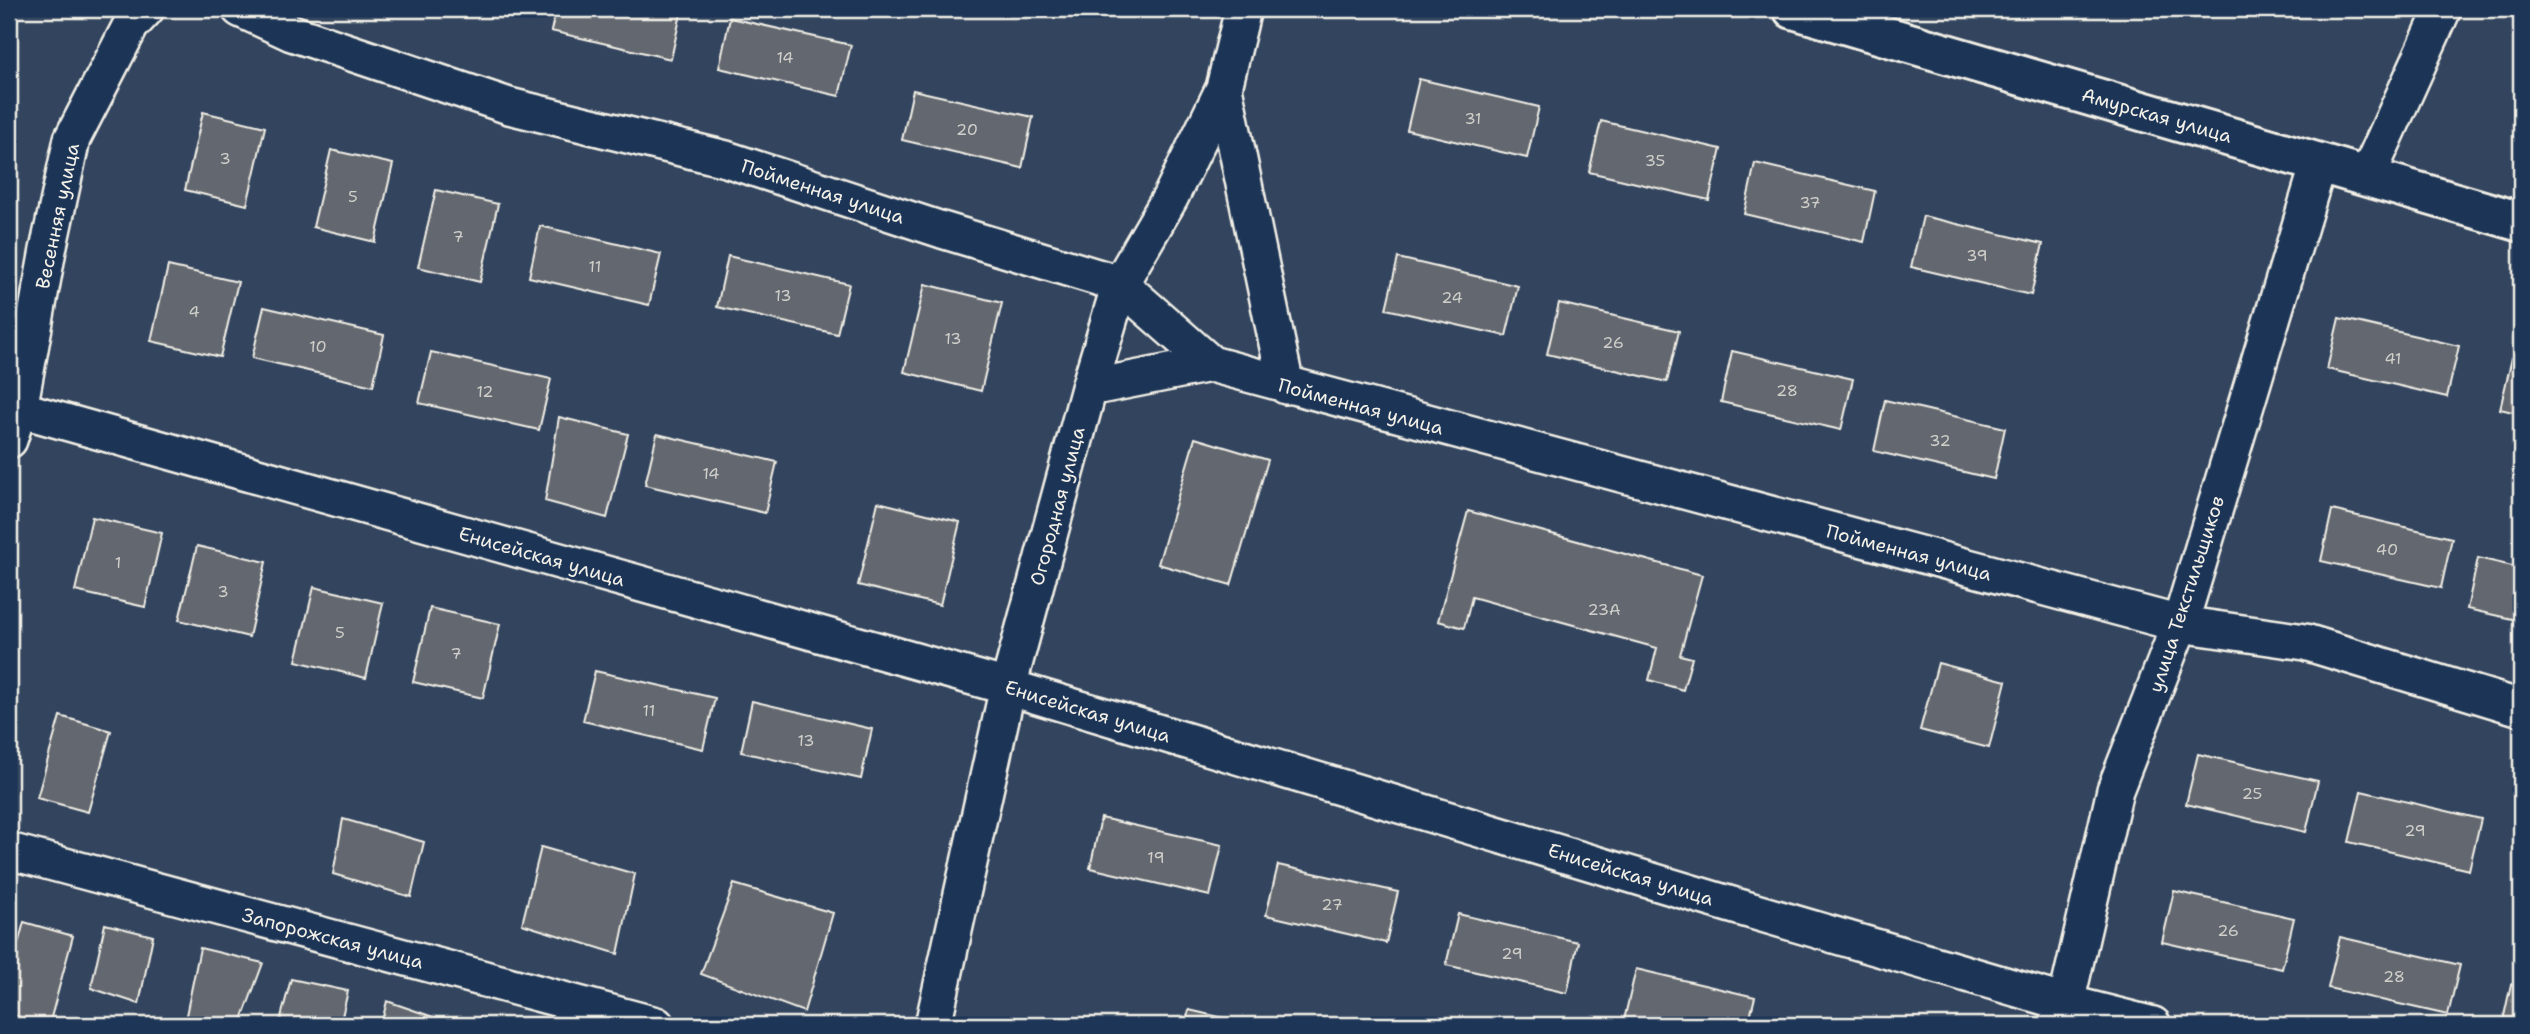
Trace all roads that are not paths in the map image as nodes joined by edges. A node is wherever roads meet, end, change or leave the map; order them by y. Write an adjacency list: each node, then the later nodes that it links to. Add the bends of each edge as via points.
1 (146, 9): 14 (street, Весенняя улица, via 131,25 72,139)
2 (240, 9): 10 (street, Пойменная улица, via 292,33 509,106 726,159)
3 (1243, 9): 6 (street, Огородная улица)
4 (1793, 9): 7 (street, Амурская улица)
5 (2443, 9): 8 (street)
6 (1224, 88): 10 (street, Огородная улица, via 1170,198); 12 (street)
7 (2319, 163): 8 (street, Амурская улица); 15 (street, улица Текстильщиков)
8 (2367, 177): 9 (street, Амурская улица)
9 (2521, 222)
10 (1120, 284): 11 (street, Пойменная улица); 13 (street, Огородная улица)
11 (1211, 364): 12 (street, Пойменная улица); 13 (street)
12 (1286, 386): 15 (street, Пойменная улица)
13 (1089, 388): 16 (street, Огородная улица)
14 (14, 424): 16 (street, Енисейская улица)
15 (2180, 624): 17 (street, Пойменная улица, via 2305,642); 19 (street, улица Текстильщиков, via 2115,790)
16 (1008, 687): 19 (street, Енисейская улица); 21 (street, Огородная улица)
17 (2521, 708)
18 (9, 851): 20 (street, Запорожская улица)
19 (2062, 1014): 22 (street, Енисейская улица)
20 (656, 1025)
21 (933, 1025)
22 (2153, 1025)

